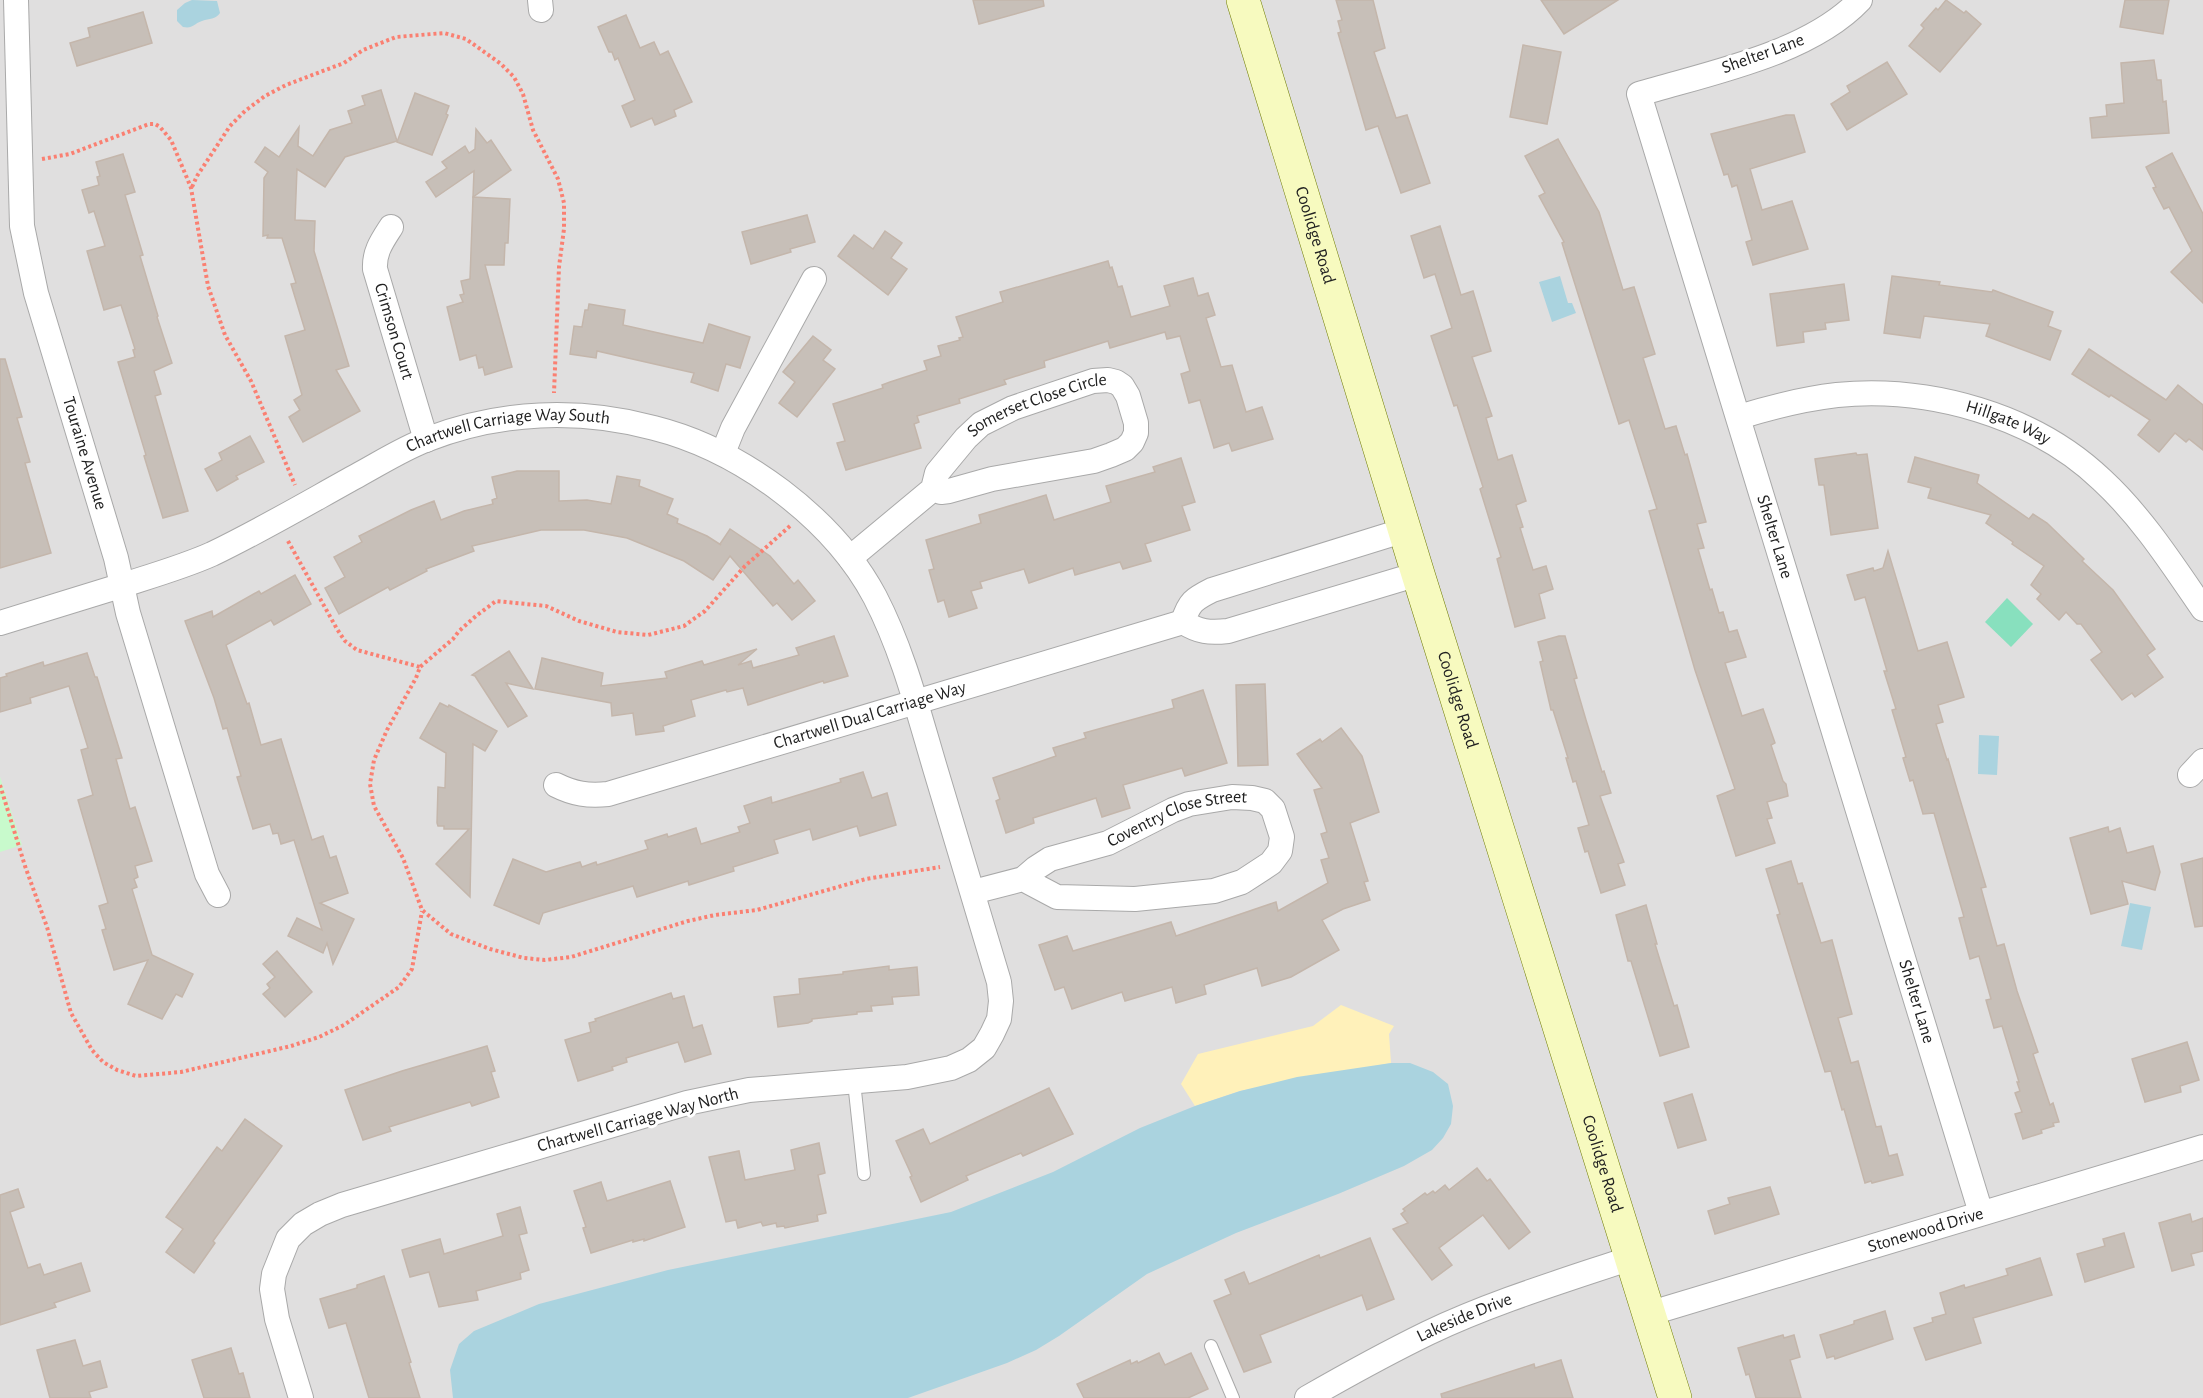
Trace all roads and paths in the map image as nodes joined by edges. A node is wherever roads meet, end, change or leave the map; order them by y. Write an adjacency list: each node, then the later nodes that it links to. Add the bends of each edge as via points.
1 (16, 0): 4 (street, Touraine Avenue)
2 (1243, 0): 14 (street, Coolidge Road)
3 (1860, 0): 9 (street, Shelter Lane, via 1822,30 1792,46 1639,94)
4 (20, 169): 5 (path, via 34,160 70,154 155,124 171,141); 17 (street, Touraine Avenue, via 22,226 36,293)
5 (191, 188): 8 (path, via 230,126 265,96 396,37 444,33 466,39 514,76 533,130 558,179 564,203); 13 (path, via 208,286 225,335 251,381 296,488)
6 (391, 227): 10 (street, Crimson Court, via 377,250 375,269)
7 (814, 279): 11 (street)
8 (553, 414): 10 (street, Chartwell Carriage Way South, via 471,425); 11 (street, Chartwell Carriage Way South, via 634,423 681,434)
9 (1739, 417): 18 (street, Hillgate Way, via 1803,400 1888,394 1936,399 2013,423 2078,459 2102,479 2148,531); 32 (street, Shelter Lane)
10 (426, 440): 13 (street, Chartwell Carriage Way South)
11 (723, 453): 15 (street, Chartwell Carriage Way South, via 798,505)
12 (933, 489): 12 (street, Somerset Close Circle, via 937,473 966,438 981,424 1013,408 1093,381 1116,382 1128,396 1136,433 1132,442 1118,452 1094,461 992,479 949,491); 15 (street, Somerset Close Circle)
13 (290, 512): 17 (street, Chartwell Carriage Way South, via 210,555); 21 (path, via 285,534 345,641 357,650)
14 (1404, 530): 16 (street, Coolidge Road); 19 (street, via 1212,590 1195,599)
15 (850, 558): 22 (street, Chartwell Carriage Way South, via 889,628)
16 (1418, 574): 19 (street, via 1228,631 1209,633); 33 (street, Coolidge Road)
17 (121, 585): 20 (street, Chartwell Carriage Way South); 27 (street, Touraine Avenue, via 207,874)
18 (2203, 609)
19 (1183, 622): 22 (street, Chartwell Dual Carriage Way)
20 (0, 623)
21 (420, 667)
22 (915, 703): 24 (street, Chartwell Dual Carriage Way, via 608,794 589,796); 26 (street, Chartwell Carriage Way North)
23 (0, 785): 28 (path, via 71,1013 103,1062 136,1076 181,1072 291,1046 344,1025 399,987 412,969)
24 (556, 786)
25 (1023, 879): 25 (street, Coventry Close Street, via 1057,897 1135,899 1214,891 1242,882 1271,863 1280,851 1282,837 1273,808 1265,801 1232,797 1173,810 1108,843 1050,859); 26 (street, Coventry Close Street)
26 (973, 892): 29 (street, Chartwell Carriage Way North, via 1001,1001 999,1019 984,1048 951,1068)
27 (218, 895)
28 (422, 910)
29 (854, 1082): 31 (lane); 36 (street, Chartwell Carriage Way North, via 749,1090 687,1103 320,1214 288,1239 272,1289)
30 (2203, 1147): 32 (street, Stonewood Drive)
31 (864, 1174)
32 (1981, 1213): 34 (street, Stonewood Drive)
33 (1631, 1258): 34 (street, Coolidge Road); 38 (street, Lakeside Drive, via 1430,1332)
34 (1648, 1314): 39 (street, Coolidge Road)
35 (1211, 1346): 37 (lane)
36 (301, 1398)
37 (1233, 1398)
38 (1307, 1398)
39 (1675, 1398)

